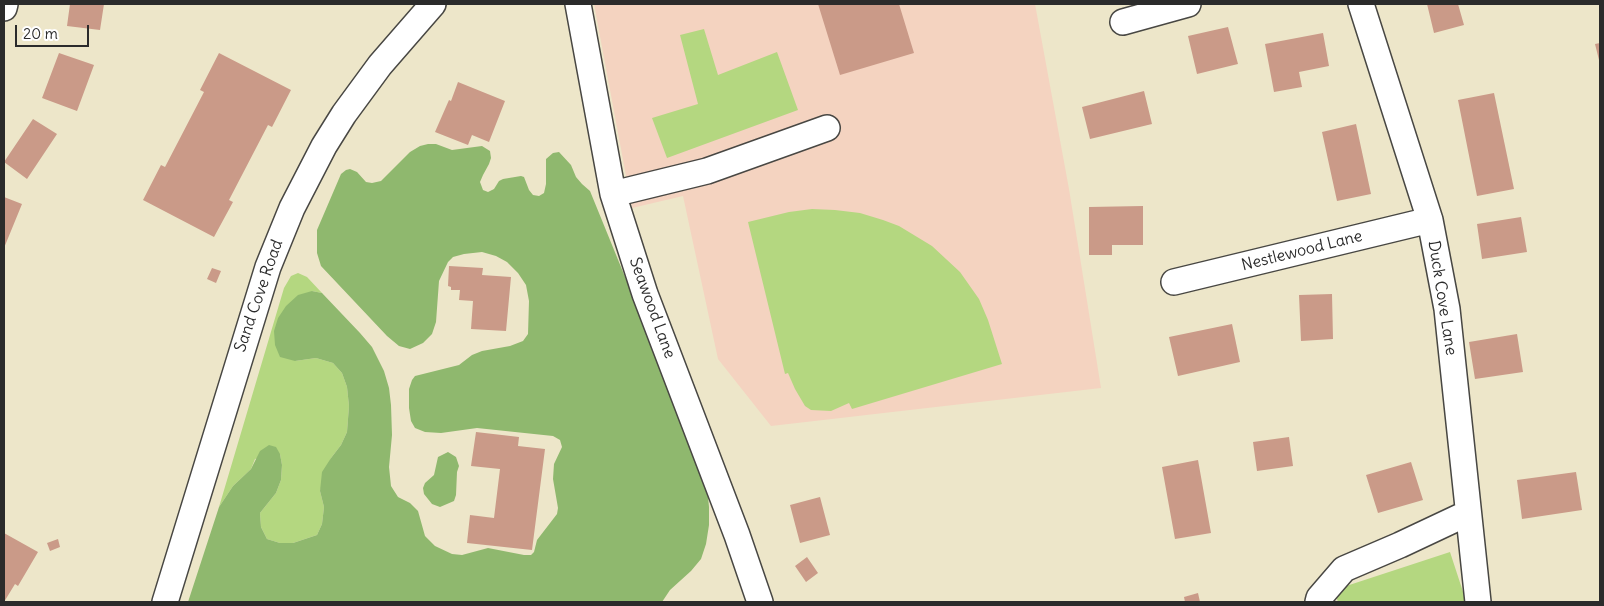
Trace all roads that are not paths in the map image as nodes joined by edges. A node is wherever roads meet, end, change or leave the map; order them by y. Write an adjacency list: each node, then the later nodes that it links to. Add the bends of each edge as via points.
1 (4, 4): 6 (street)
2 (442, 4): 7 (street, Sand Cove Road)
3 (578, 4): 10 (street, Seawood Lane)
4 (1188, 4): 8 (street)
5 (1361, 4): 11 (street, Duck Cove Lane)
6 (4, 8)
7 (425, 12): 14 (street, Sand Cove Road, via 344,114 304,183 278,238)
8 (1123, 22)
9 (827, 128): 10 (street, via 707,171)
10 (613, 194): 15 (street, Seawood Lane, via 645,294)
11 (1430, 220): 12 (street, Nestlewood Lane); 13 (street, Duck Cove Lane, via 1447,309)
12 (1174, 282)
13 (1468, 513): 16 (street, via 1344,569); 17 (street, Duck Cove Lane)
14 (165, 602)
15 (760, 602)
16 (1318, 602)
17 (1478, 602)

